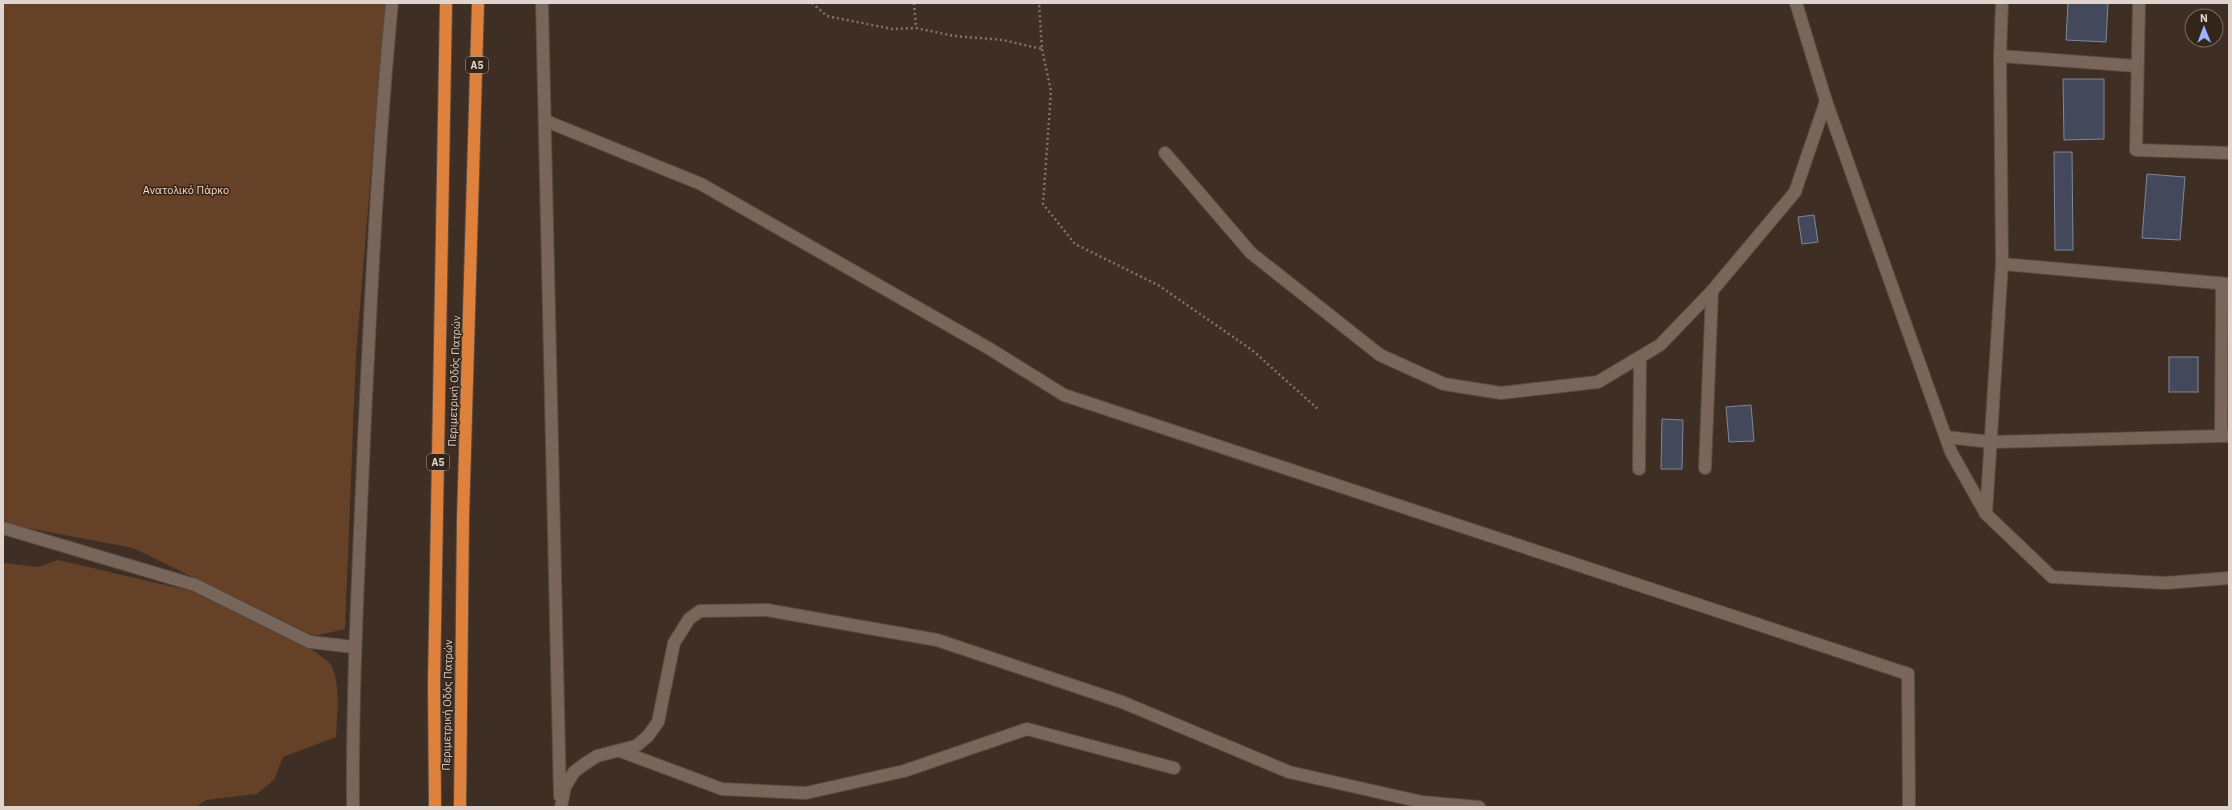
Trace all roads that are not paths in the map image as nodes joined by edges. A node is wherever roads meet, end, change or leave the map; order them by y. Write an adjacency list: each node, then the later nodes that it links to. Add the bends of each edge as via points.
1 (392, 3): 26 (street, via 376,214)
2 (446, 3): 30 (highway, Περιμετρική Οδός Πατρών / Α5, via 434,684)
3 (478, 3): 31 (highway, Περιμετρική Οδός Πατρών / Α5, via 463,519)
4 (542, 3): 11 (street)
5 (1796, 3): 10 (street)
6 (2002, 3): 8 (street)
7 (2139, 3): 9 (street)
8 (2000, 56): 9 (street); 14 (street)
9 (2136, 66): 13 (street, via 2136,150)
10 (1826, 101): 16 (street, via 1795,192); 19 (street)
11 (546, 121): 32 (street); 34 (street, via 701,184 990,349 1064,395 1908,674)
12 (1165, 153): 17 (street, via 1251,253 1380,355 1444,384 1501,393 1598,382)
13 (2229, 153)
14 (2002, 264): 15 (street); 20 (street)
15 (2225, 284): 18 (street)
16 (1712, 291): 17 (street, via 1660,345); 21 (street)
17 (1640, 357): 22 (street)
18 (2225, 436): 20 (street)
19 (1946, 437): 20 (street); 23 (street, via 1951,452)
20 (1991, 442): 23 (street)
21 (1705, 468)
22 (1639, 469)
23 (1986, 514): 25 (street, via 2052,577 2164,583)
24 (3, 528): 26 (street, via 195,585 310,642)
25 (2229, 578)
26 (354, 648): 29 (street)
27 (620, 751): 28 (street, via 722,789 806,793 904,771 1027,729); 32 (street, via 597,756 574,772 565,787); 33 (street, via 636,746 648,736 658,722 674,643 689,619 700,611 767,610 937,640 1122,702 1289,772 1422,802)
28 (1174, 768)
29 (353, 807)
30 (435, 807)
31 (460, 807)
32 (561, 807)
33 (1479, 807)
34 (1909, 807)

